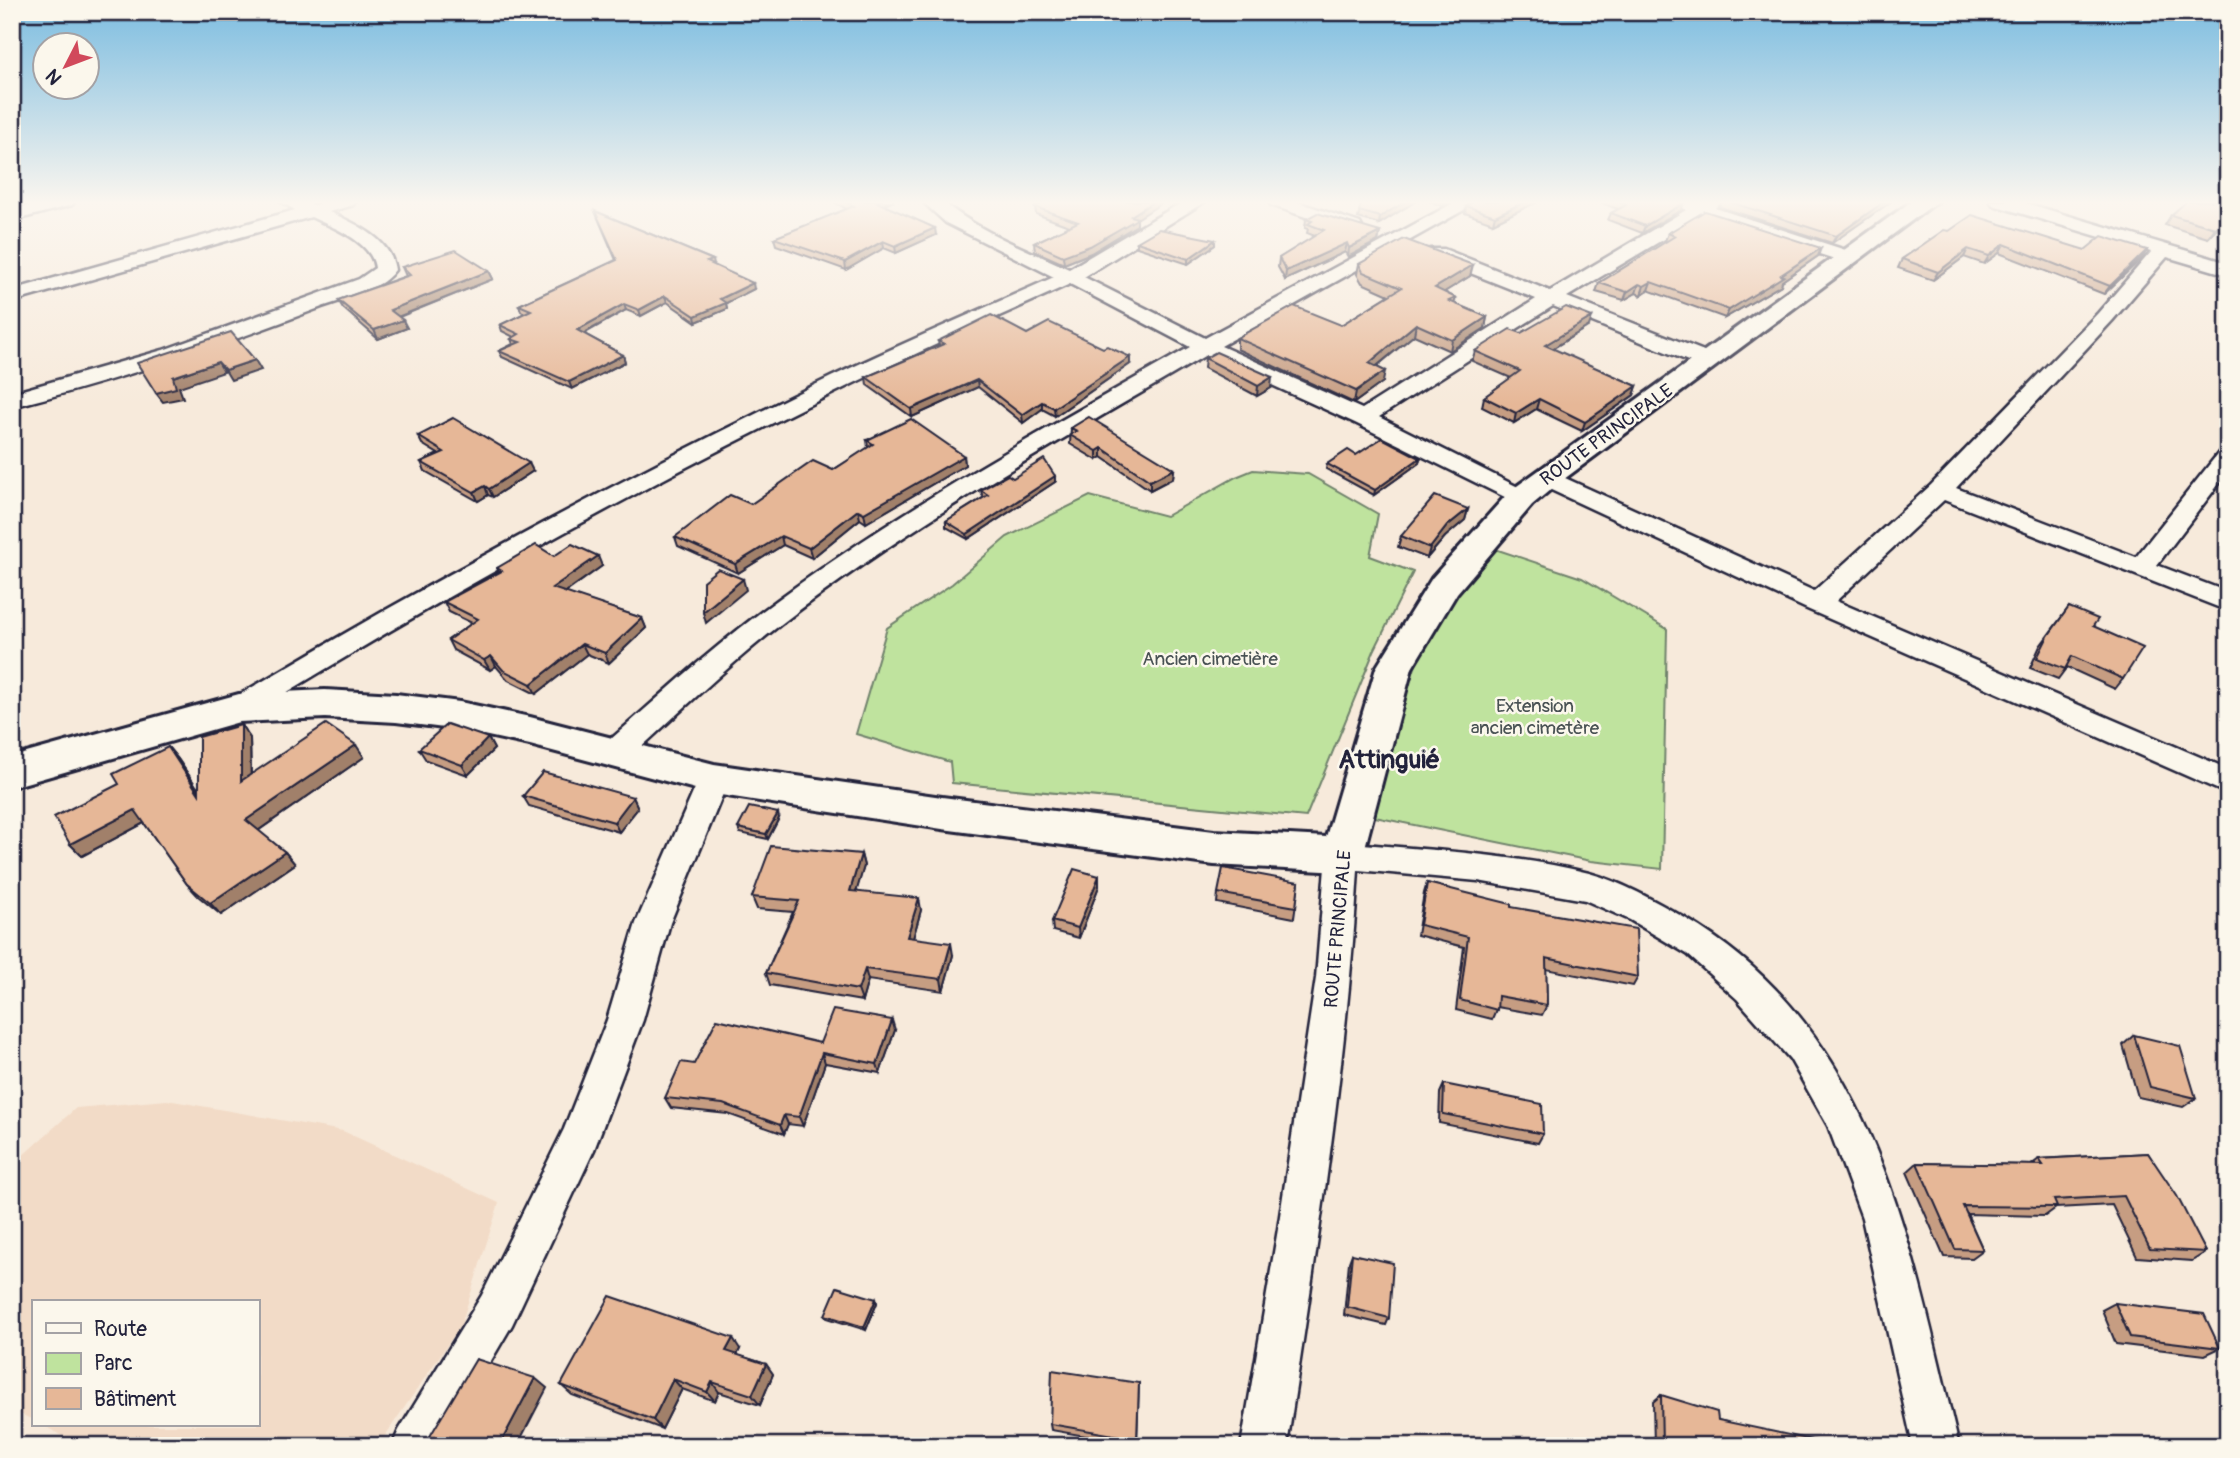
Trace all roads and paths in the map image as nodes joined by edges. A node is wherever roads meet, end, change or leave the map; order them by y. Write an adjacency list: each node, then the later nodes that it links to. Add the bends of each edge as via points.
1 (107, 269): 11 (street)
2 (385, 269): 15 (street, via 366,283 171,355)
3 (1053, 269): 10 (street)
4 (1083, 269): 10 (street)
5 (1346, 269): 13 (street)
6 (1476, 269): 12 (street)
7 (1600, 269): 12 (street)
8 (1831, 269): 14 (street, ROUTE PRINCIPALE)
9 (2147, 269): 19 (street)
10 (1070, 277): 13 (street); 24 (street, via 840,381 620,492 439,590)
11 (12, 296)
12 (1550, 299): 14 (street); 16 (street)
13 (1206, 345): 16 (street); 25 (street, via 976,479 824,579 768,620)
14 (1706, 360): 18 (street, ROUTE PRINCIPALE)
15 (12, 400)
16 (1363, 418): 20 (street)
17 (2228, 456): 21 (street)
18 (1545, 478): 20 (street, ROUTE PRINCIPALE); 23 (street)
19 (1940, 490): 21 (street); 23 (street)
20 (1521, 498): 29 (street, ROUTE PRINCIPALE, via 1444,586 1394,668)
21 (2141, 568): 22 (street)
22 (2228, 602)
23 (1817, 603): 28 (street)
24 (239, 708): 25 (street, via 326,704 409,709 519,728); 26 (street)
25 (614, 754): 27 (street)
26 (12, 772)
27 (714, 779): 29 (street, via 1214,848); 30 (street, via 653,923 625,1020 580,1137 497,1310)
28 (2228, 782)
29 (1342, 855): 31 (street, ROUTE PRINCIPALE, via 1334,978); 32 (street, via 1478,868 1589,887 1642,910 1699,944 1750,988 1803,1047 1844,1118 1882,1218)
30 (415, 1446)
31 (1264, 1446)
32 (1936, 1446)

